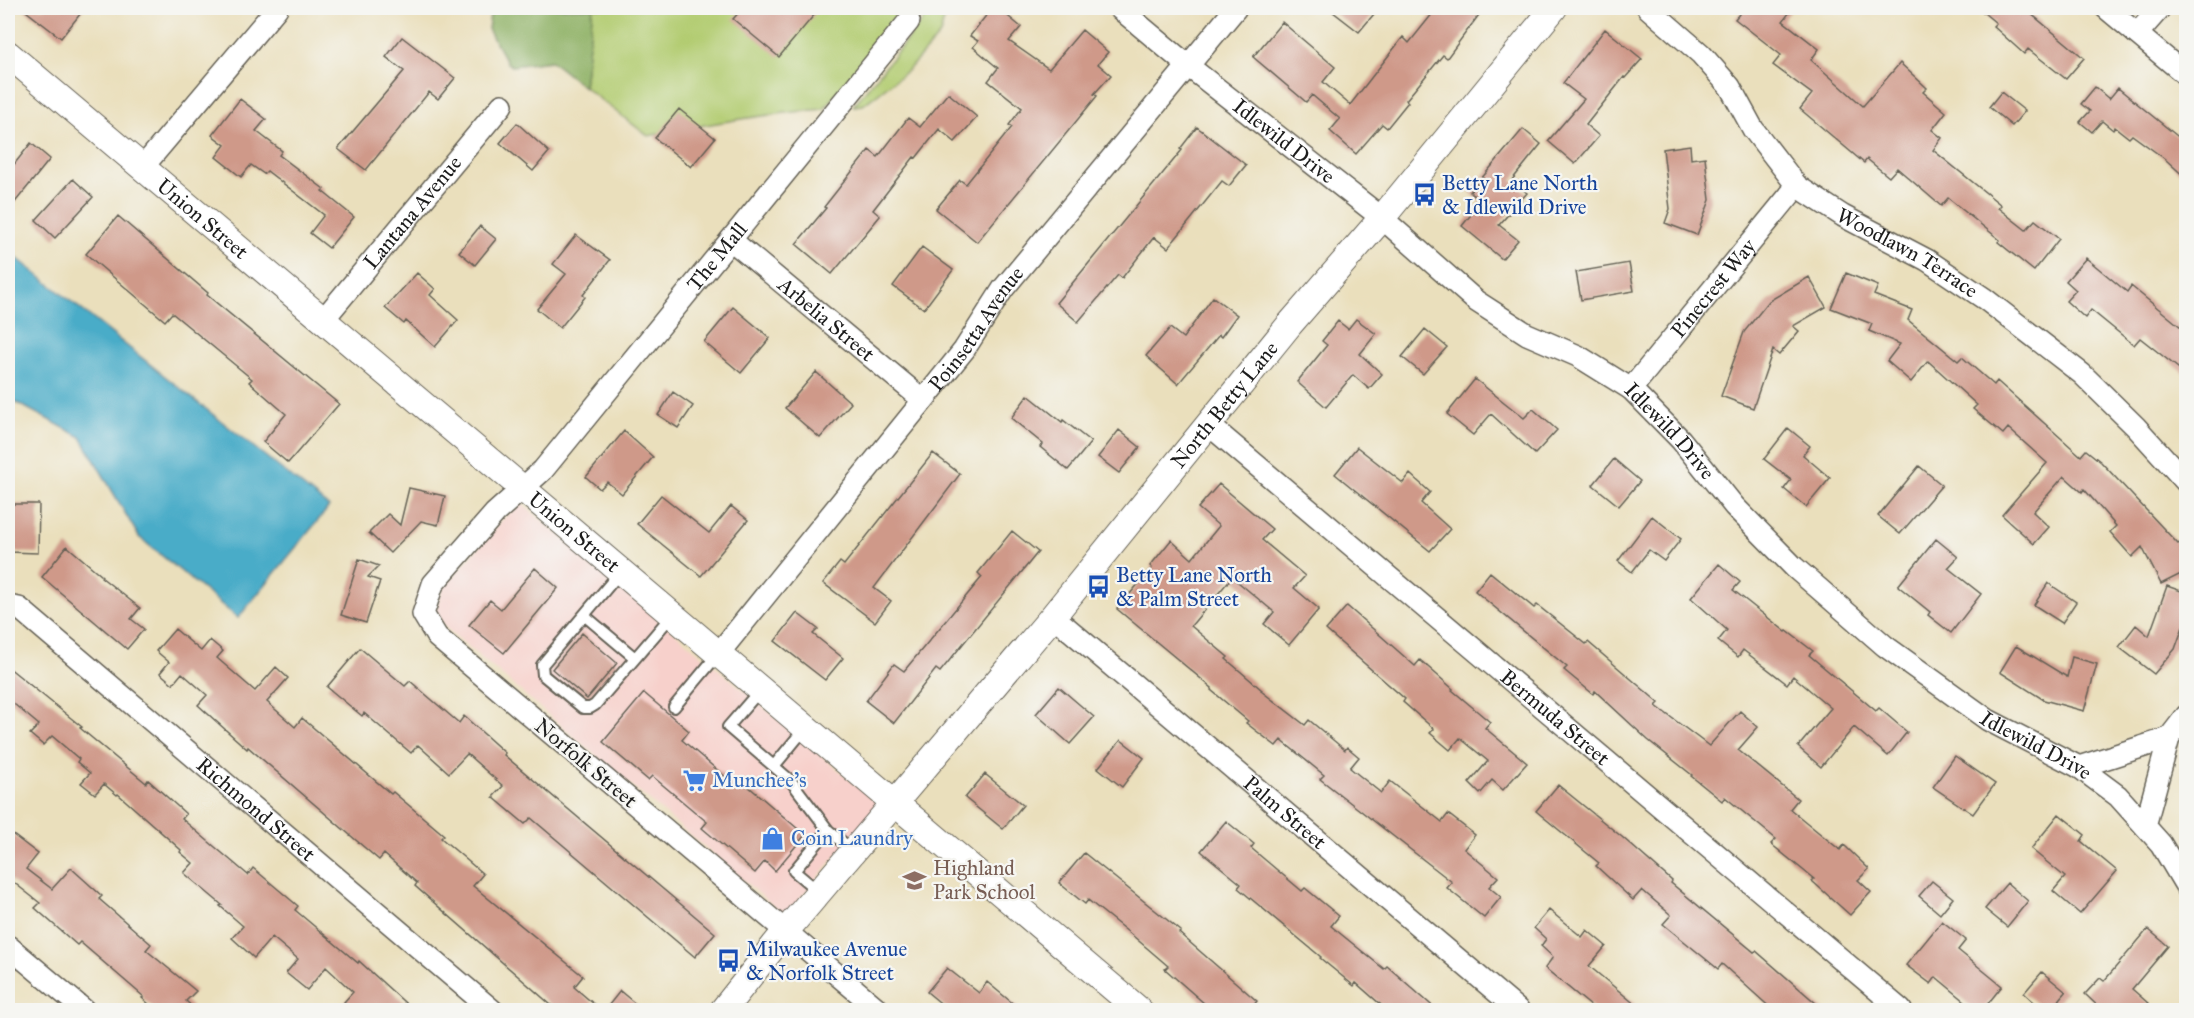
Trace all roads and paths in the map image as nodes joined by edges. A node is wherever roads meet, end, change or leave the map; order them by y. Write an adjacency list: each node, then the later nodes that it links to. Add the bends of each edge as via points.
1 (277, 8): 14 (street)
2 (1119, 8): 11 (street, Idlewild Drive)
3 (1236, 8): 11 (street, Poinsetta Avenue)
4 (1554, 8): 16 (street, North Betty Lane)
5 (1648, 8): 15 (street, Woodlawn Terrace, via 1701,54 1730,87 1753,129)
6 (2106, 8): 9 (street)
7 (2160, 8): 9 (street)
8 (909, 21): 17 (street, The Mall)
9 (2138, 34): 12 (street)
10 (8, 54): 14 (street, Union Street)
11 (1187, 65): 16 (street, Idlewild Drive); 20 (street, Poinsetta Avenue, via 1003,289 963,350)
12 (2187, 75)
13 (502, 105): 18 (street, Lantana Avenue)
14 (142, 168): 18 (street, Union Street)
15 (1797, 186): 19 (street, Pinecrest Way); 22 (street, Woodlawn Terrace, via 1843,216 1927,260 1985,299 2082,374)
16 (1382, 218): 19 (street, Idlewild Drive, via 1476,301 1527,334 1578,356); 21 (street, North Betty Lane)
17 (731, 240): 20 (street, Arbelia Street); 23 (street, The Mall, via 543,470)
18 (322, 321): 23 (street, Union Street)
19 (1631, 389): 37 (street, Idlewild Drive, via 1681,440 1734,506 1794,567 1885,646 1988,720)
20 (923, 400): 29 (street, Poinsetta Avenue)
21 (1209, 425): 28 (street, North Betty Lane); 52 (street, Bermuda Street)
22 (2187, 482)
23 (521, 489): 24 (street, Union Street); 44 (street, Norfolk Street, via 434,584 423,614 437,637)
24 (621, 572): 26 (street, Union Street); 27 (lane)
25 (13, 607): 47 (street, Richmond Street)
26 (673, 614): 29 (street, Union Street); 30 (lane)
27 (584, 615): 30 (lane); 30 (lane, via 542,665 543,675 583,708 590,708)
28 (1053, 616): 38 (street, North Betty Lane); 51 (street, Palm Street)
29 (719, 653): 31 (street, Union Street); 32 (lane)
30 (635, 658)
31 (761, 688): 34 (street, Union Street); 36 (lane, via 728,727)
32 (674, 707)
33 (2187, 716): 35 (street)
34 (806, 727): 36 (lane); 38 (street, Union Street)
35 (2169, 738): 37 (street); 39 (street)
36 (774, 766): 40 (lane, via 791,781)
37 (2079, 767): 39 (street, Idlewild Drive, via 2118,796)
38 (895, 803): 41 (street, North Betty Lane); 50 (street, Union Street)
39 (2145, 826): 42 (street, Idlewild Drive)
40 (828, 830): 41 (lane); 43 (lane, via 794,871)
41 (853, 852): 43 (street, North Betty Lane)
42 (2187, 886)
43 (819, 892): 44 (street, North Betty Lane)
44 (785, 932): 48 (street, North Betty Lane); 49 (street, Norfolk Street)
45 (8, 946): 46 (street)
46 (84, 1011)
47 (492, 1011)
48 (723, 1011)
49 (879, 1011)
50 (1139, 1011)
51 (1518, 1011)
52 (1901, 1011)

